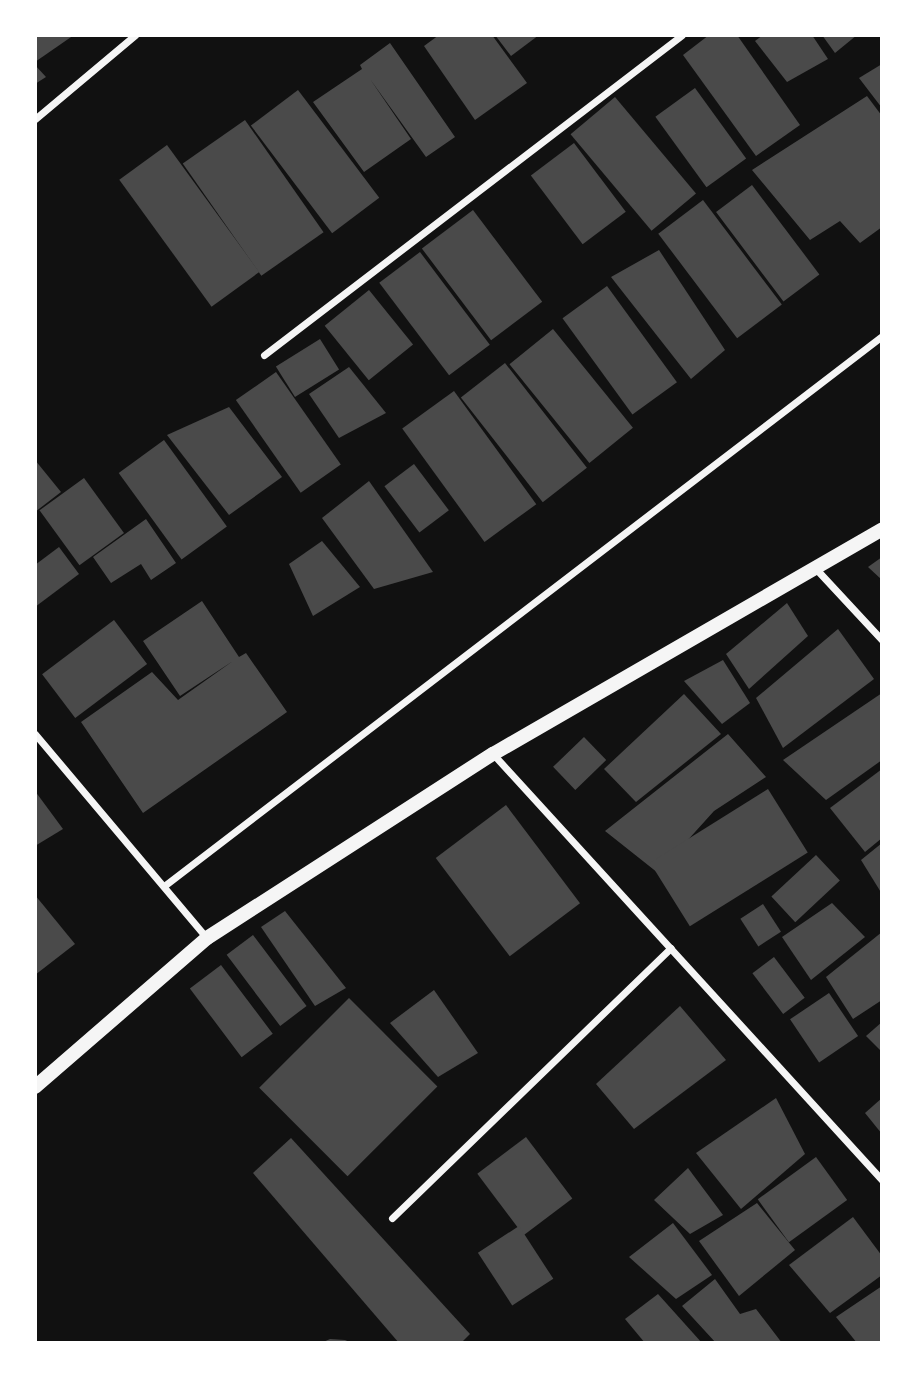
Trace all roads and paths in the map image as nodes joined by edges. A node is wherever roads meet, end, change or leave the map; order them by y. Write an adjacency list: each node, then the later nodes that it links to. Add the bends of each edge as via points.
1 (135, 35): 3 (street)
2 (682, 35): 5 (street)
3 (35, 119)
4 (882, 336): 11 (street)
5 (264, 355)
6 (882, 529): 7 (main road)
7 (817, 570): 8 (street); 10 (main road)
8 (882, 640)
9 (35, 734): 11 (street)
10 (493, 754): 12 (main road); 13 (street)
11 (164, 886): 12 (street)
12 (206, 938): 14 (main road)
13 (671, 948): 15 (street); 16 (street)
14 (35, 1087)
15 (882, 1180)
16 (392, 1217)

